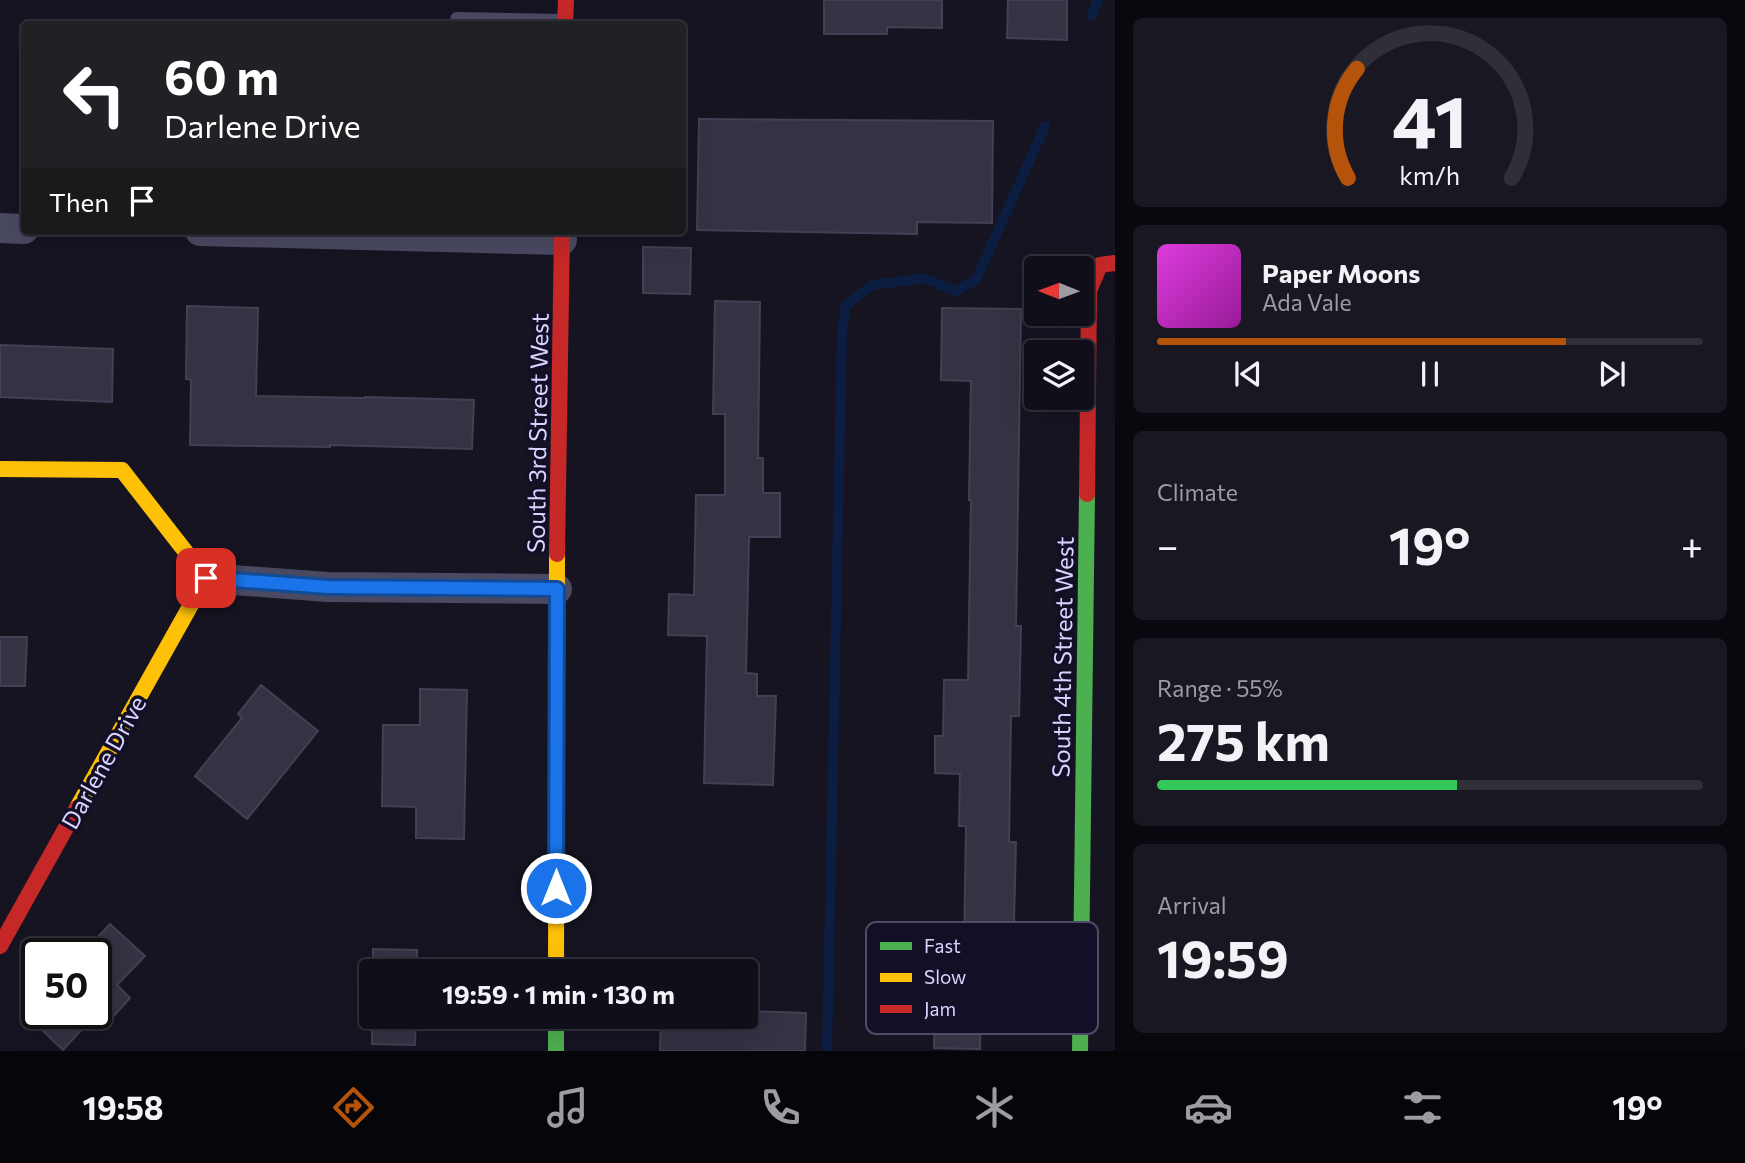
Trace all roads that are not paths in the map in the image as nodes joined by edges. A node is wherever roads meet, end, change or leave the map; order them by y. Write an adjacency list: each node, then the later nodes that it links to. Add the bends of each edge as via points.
1 (566, 0): 4 (street)
2 (457, 21): 3 (lane)
3 (511, 21)
4 (565, 21)
5 (0, 228): 6 (street)
6 (21, 229)
7 (507, 235): 8 (street)
8 (562, 236): 12 (street, South 3rd Street West)
9 (1107, 264): 13 (street, South 4th Street West, via 1089,290)
10 (0, 469): 11 (street, via 122,470)
11 (206, 578): 12 (street, via 328,587); 14 (street, Darlene Drive)
12 (557, 589): 15 (street, South 3rd Street West)
13 (1082, 922)
14 (0, 946)
15 (556, 959)
16 (556, 1029): 17 (street)
17 (556, 1051)

